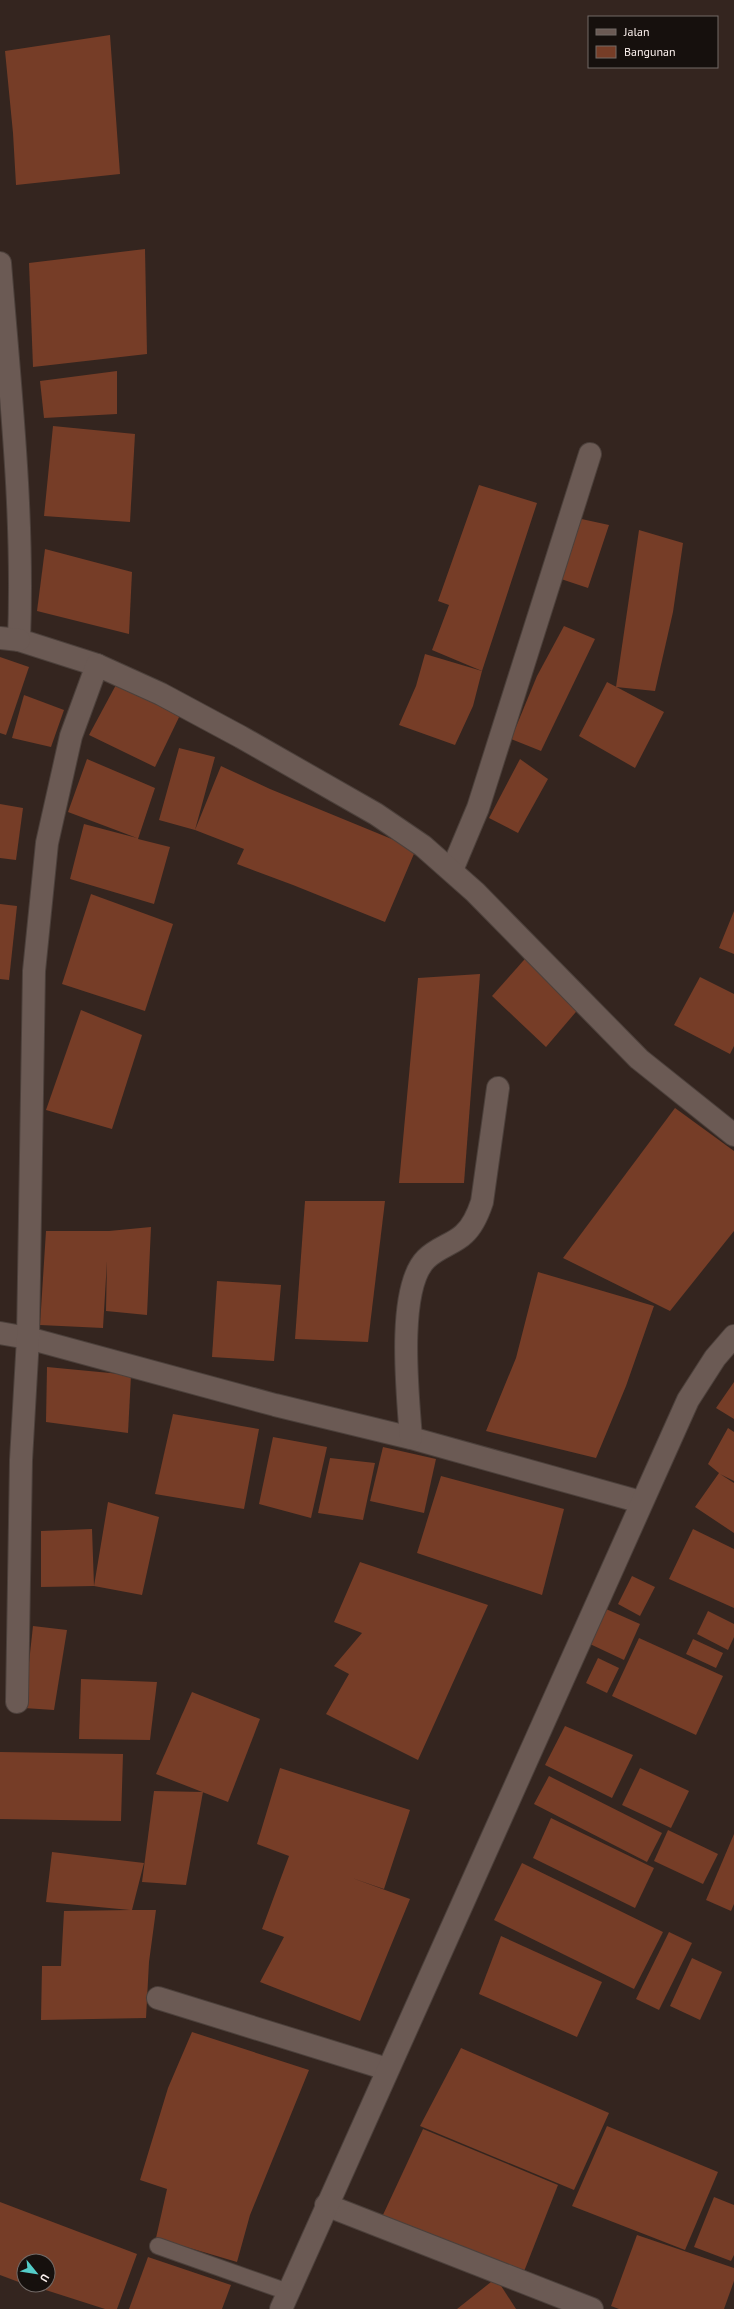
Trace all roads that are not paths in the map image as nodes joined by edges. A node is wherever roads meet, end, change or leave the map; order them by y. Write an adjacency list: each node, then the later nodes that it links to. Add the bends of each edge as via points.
1 (0, 263): 3 (street, via 17,470 20,555)
2 (590, 454): 5 (street, via 478,808)
3 (9, 639): 4 (street)
4 (97, 665): 5 (street, via 161,694 376,814 423,846); 10 (street, via 66,753 46,843 41,889 33,1008)
5 (452, 870): 7 (street, via 639,1059)
6 (498, 1088): 11 (street, via 482,1202 476,1218 464,1235 441,1247 425,1260 416,1275 406,1339)
7 (734, 1135)
8 (0, 1333): 10 (street)
9 (734, 1336): 12 (street, via 715,1358 688,1400)
10 (28, 1338): 11 (street, via 229,1393); 13 (street)
11 (411, 1438): 12 (street)
12 (641, 1502): 16 (street)
13 (8, 1609): 14 (street)
14 (17, 1702)
15 (158, 1998): 16 (street)
16 (387, 2069): 17 (street)
17 (326, 2205): 19 (street); 20 (street)
18 (158, 2246): 19 (lane)
19 (284, 2301)
20 (592, 2309)

